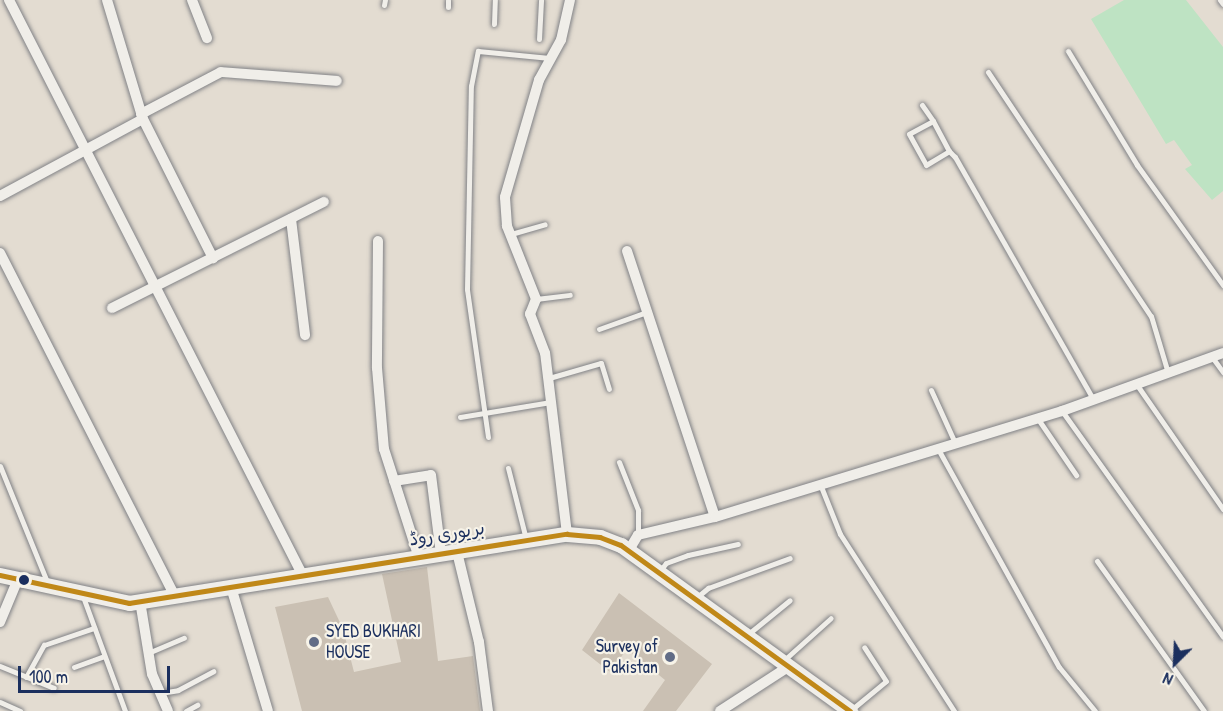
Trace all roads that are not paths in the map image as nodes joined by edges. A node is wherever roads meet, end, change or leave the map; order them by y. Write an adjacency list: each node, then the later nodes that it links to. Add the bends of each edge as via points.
1 (9, 0): 17 (street)
2 (107, 0): 15 (street)
3 (192, 0): 8 (street)
4 (495, 0): 7 (lane)
5 (541, 0): 9 (lane)
6 (570, 0): 11 (street, via 561,40)
7 (494, 24)
8 (207, 38)
9 (539, 39)
10 (1068, 51): 28 (lane, via 1137,165)
11 (551, 58): 23 (street, via 539,80 505,197); 47 (lane, via 478,51 471,86 467,289)
12 (988, 72): 39 (lane, via 1151,316)
13 (337, 81): 15 (street, via 221,72)
14 (922, 105): 16 (lane)
15 (142, 117): 17 (street); 27 (street)
16 (933, 121): 18 (lane); 18 (lane, via 909,134 926,165)
17 (86, 150): 19 (street); 29 (street)
18 (949, 151): 44 (lane)
19 (0, 196)
20 (324, 202): 21 (street)
21 (291, 219): 27 (street); 35 (street)
22 (545, 224): 23 (lane)
23 (511, 234): 31 (street)
24 (378, 242): 57 (street, via 377,368 384,449)
25 (627, 250): 33 (street)
26 (0, 253): 77 (street)
27 (213, 258): 29 (street)
28 (1223, 285)
29 (155, 287): 32 (street); 72 (street)
30 (570, 295): 31 (lane)
31 (536, 299): 40 (street, via 530,314)
32 (112, 308)
33 (647, 312): 34 (lane); 60 (street)
34 (599, 329)
35 (305, 335)
36 (1223, 353): 37 (street)
37 (1212, 357): 38 (lane); 39 (street)
38 (1223, 372)
39 (1168, 373): 41 (street)
40 (549, 378): 42 (lane, via 601,363); 45 (street)
41 (1137, 385): 44 (street); 59 (lane)
42 (609, 389)
43 (931, 390): 51 (lane)
44 (1094, 401): 46 (street)
45 (552, 402): 47 (lane); 61 (street)
46 (1062, 411): 49 (street); 85 (lane)
47 (485, 416): 48 (lane); 50 (lane)
48 (460, 417)
49 (1038, 418): 51 (street); 56 (lane)
50 (488, 436)
51 (955, 444): 52 (street)
52 (938, 449): 58 (street); 108 (lane, via 1059,667)
53 (620, 462): 62 (lane, via 638,510)
54 (0, 466): 74 (lane)
55 (508, 468): 63 (lane)
56 (1076, 475)
57 (394, 481): 66 (street, via 431,475); 67 (street)
58 (820, 483): 60 (street); 107 (lane, via 840,534)
59 (1223, 510)
60 (715, 518): 62 (street)
61 (567, 534): 63 (main road, بریوری روڈ); 65 (main road, بریوری روڈ, via 600,537)
62 (638, 535): 65 (street)
63 (526, 541): 66 (main road, بریوری روڈ)
64 (738, 544): 70 (lane, via 666,563)
65 (628, 550): 70 (main road, بریوری روڈ)
66 (449, 553): 67 (main road, بریوری روڈ); 105 (street, via 478,642)
67 (419, 558): 72 (main road, بریوری روڈ)
68 (790, 558): 78 (lane, via 708,588)
69 (1096, 561): 109 (lane)
70 (659, 573): 78 (main road, بریوری روڈ)
71 (0, 575): 73 (main road, بریوری روڈ)
72 (303, 576): 75 (main road, بریوری روڈ)
73 (18, 579): 74 (main road, بریوری روڈ); 82 (street)
74 (48, 585): 76 (main road, بریوری روڈ)
75 (231, 587): 77 (main road, بریوری روڈ); 104 (street)
76 (81, 593): 80 (main road, بریوری روڈ); 83 (lane)
77 (175, 596): 80 (main road, بریوری روڈ)
78 (695, 599): 84 (main road, بریوری روڈ)
79 (790, 600): 84 (lane)
80 (140, 601): 88 (street)
81 (831, 618): 90 (lane)
82 (0, 622)
83 (94, 628): 89 (lane); 94 (lane, via 44,645)
84 (746, 636): 90 (main road, بریوری روڈ)
85 (1223, 637)
86 (184, 638): 88 (lane)
87 (864, 647): 99 (lane, via 886,681)
88 (148, 653): 96 (street)
89 (104, 656): 92 (lane); 101 (lane)
90 (785, 664): 99 (main road, بریوری روڈ); 106 (street)
91 (0, 666): 94 (lane)
92 (74, 667)
93 (213, 671): 96 (lane, via 178,690)
94 (26, 677): 95 (lane)
95 (54, 688)
96 (160, 693): 102 (street)
97 (0, 702): 100 (lane)
98 (197, 705): 103 (lane)
99 (846, 710)
100 (20, 711)
101 (125, 711)
102 (168, 711)
103 (186, 711)
104 (268, 711)
105 (489, 711)
106 (720, 711)
107 (954, 711)
108 (1095, 711)
109 (1204, 711)

